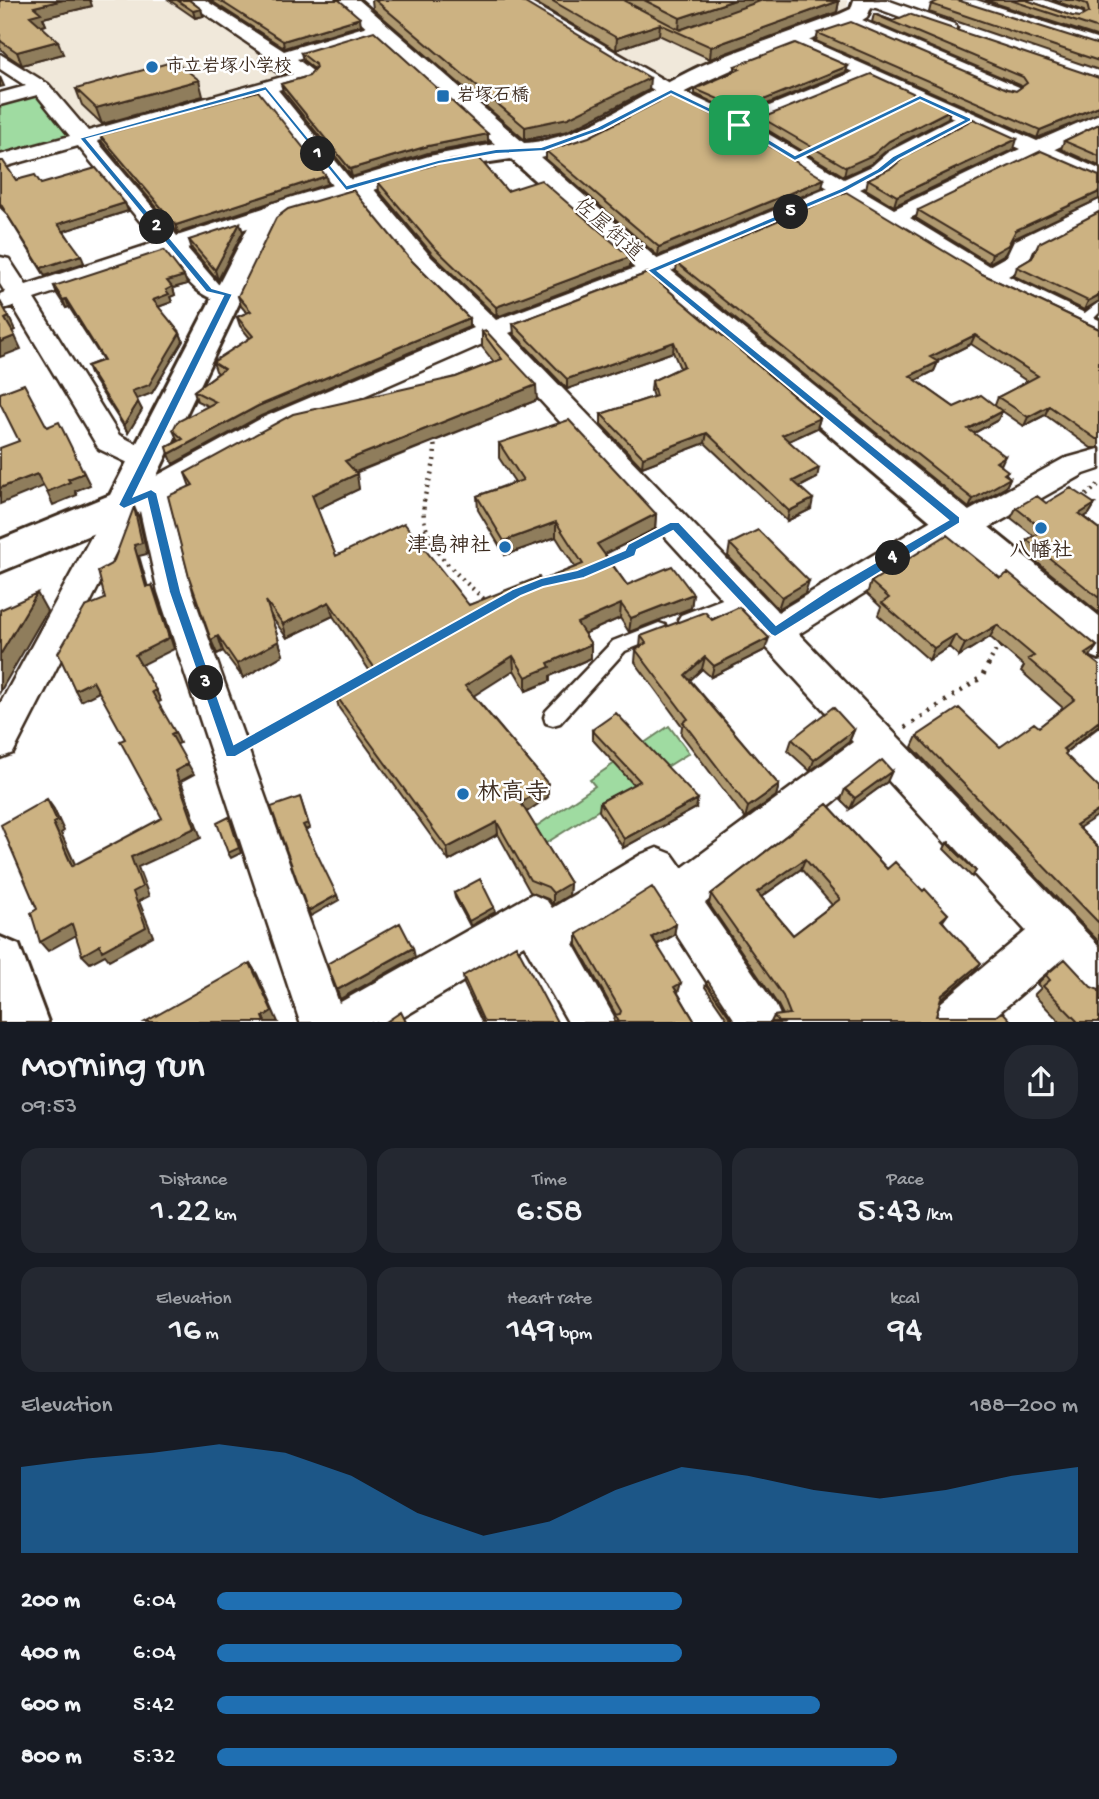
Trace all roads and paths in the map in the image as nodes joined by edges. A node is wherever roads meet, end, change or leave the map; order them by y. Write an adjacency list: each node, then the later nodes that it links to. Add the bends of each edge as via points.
1 (193, 0): 13 (street)
2 (347, 0): 9 (street, 佐屋街道)
3 (514, 0): 18 (street)
4 (959, 0): 12 (street)
5 (1028, 0): 8 (street)
6 (864, 1): 7 (street, via 860,13); 10 (street)
7 (848, 19): 11 (street); 20 (street, via 1020,89)
8 (1087, 21)
9 (380, 29): 13 (street); 25 (street, 佐屋街道)
10 (965, 34)
11 (795, 39): 15 (street); 18 (street, via 711,70)
12 (1099, 46)
13 (282, 58): 17 (street, via 305,73)
14 (0, 60): 16 (street)
15 (868, 73): 20 (street); 22 (street)
16 (41, 88): 19 (street); 23 (street)
17 (266, 88): 23 (street); 28 (street)
18 (671, 92): 22 (street); 25 (street, via 588,133 542,150)
19 (0, 99)
20 (975, 110): 24 (street); 29 (street, via 880,171)
21 (1099, 120): 24 (street)
22 (739, 125): 29 (street)
23 (82, 138): 26 (street); 33 (street)
24 (1035, 149): 27 (street); 32 (street)
25 (516, 151): 28 (street, via 438,162); 35 (street, 佐屋街道)
26 (0, 162)
27 (1099, 177)
28 (352, 186): 31 (street); 41 (street)
29 (843, 189): 32 (street); 35 (street)
30 (1099, 207): 36 (street, via 1022,246 1017,260)
31 (279, 210): 33 (street); 37 (street, via 264,222)
32 (892, 218): 36 (street)
33 (172, 245): 37 (street, via 209,290); 38 (street)
34 (0, 264): 38 (street)
35 (652, 270): 41 (street); 47 (street, 佐屋街道)
36 (989, 276): 40 (street)
37 (229, 294): 45 (street)
38 (10, 299): 45 (street)
39 (1099, 306): 40 (lane)
40 (1090, 326)
41 (492, 331): 45 (street); 48 (street)
42 (431, 431): 52 (path, via 433,470 420,509 424,533 442,558)
43 (1099, 459): 47 (street, via 1073,466)
44 (1099, 485): 46 (path)
45 (140, 486): 49 (street); 58 (street); 60 (street)
46 (1078, 503)
47 (960, 523): 53 (street, 佐屋街道); 54 (street, via 835,592)
48 (674, 525): 50 (path); 51 (street)
49 (0, 557)
50 (592, 569)
51 (743, 598): 54 (street); 57 (lane, via 619,646)
52 (493, 608)
53 (1060, 608): 55 (street, 佐屋街道); 59 (path, via 996,650 982,677)
54 (775, 632): 59 (street)
55 (1099, 641)
56 (350, 687): 60 (path)
57 (553, 717)
58 (0, 741)
59 (881, 743): 61 (street); 62 (street)
60 (230, 753): 67 (street)
61 (677, 898): 63 (street, via 657,868); 70 (street)
62 (1058, 933): 65 (street); 71 (street)
63 (545, 937): 68 (street, via 532,916); 69 (street)
64 (0, 964): 66 (street)
65 (1099, 978)
66 (20, 1022)
67 (323, 1022)
68 (351, 1022)
69 (594, 1022)
70 (760, 1022)
71 (953, 1022)

